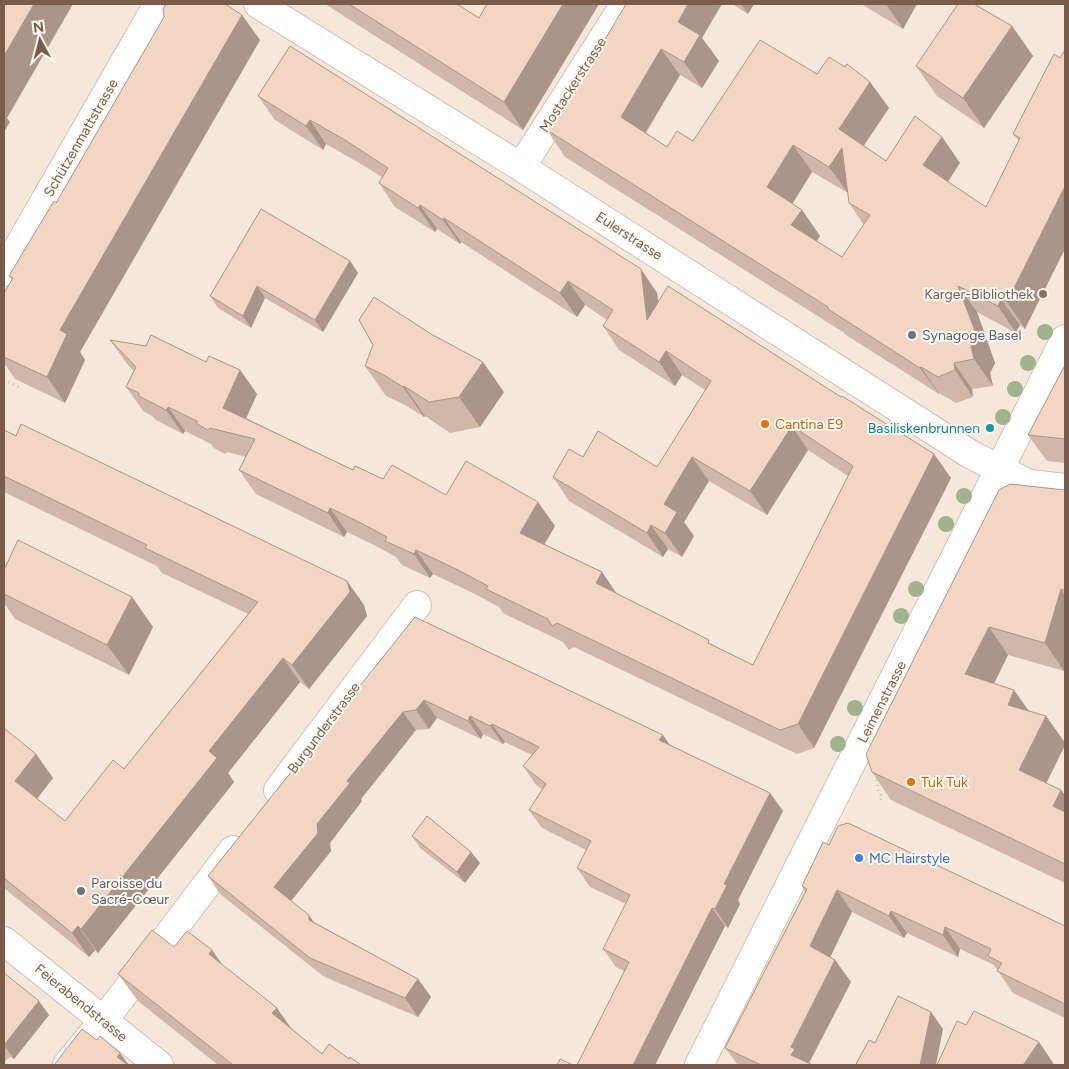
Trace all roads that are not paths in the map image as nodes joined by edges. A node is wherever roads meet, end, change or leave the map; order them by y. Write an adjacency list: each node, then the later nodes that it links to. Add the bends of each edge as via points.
1 (158, 4): 5 (street, Schützenmattstrasse)
2 (258, 4): 4 (street, Eulerstrasse)
3 (625, 4): 4 (street, Mostackerstrasse)
4 (521, 166): 7 (street, Eulerstrasse)
5 (4, 272)
6 (1065, 339): 7 (street, Leimenstrasse)
7 (999, 470): 8 (street, Eulerstrasse, via 1029,484); 14 (street, Leimenstrasse)
8 (1065, 488)
9 (417, 605): 11 (street, Burgunderstrasse)
10 (4, 941): 11 (street, Feierabendstrasse)
11 (104, 1020): 12 (street, Burgunderstrasse); 13 (street, Feierabendstrasse)
12 (67, 1065)
13 (159, 1065)
14 (699, 1065)

